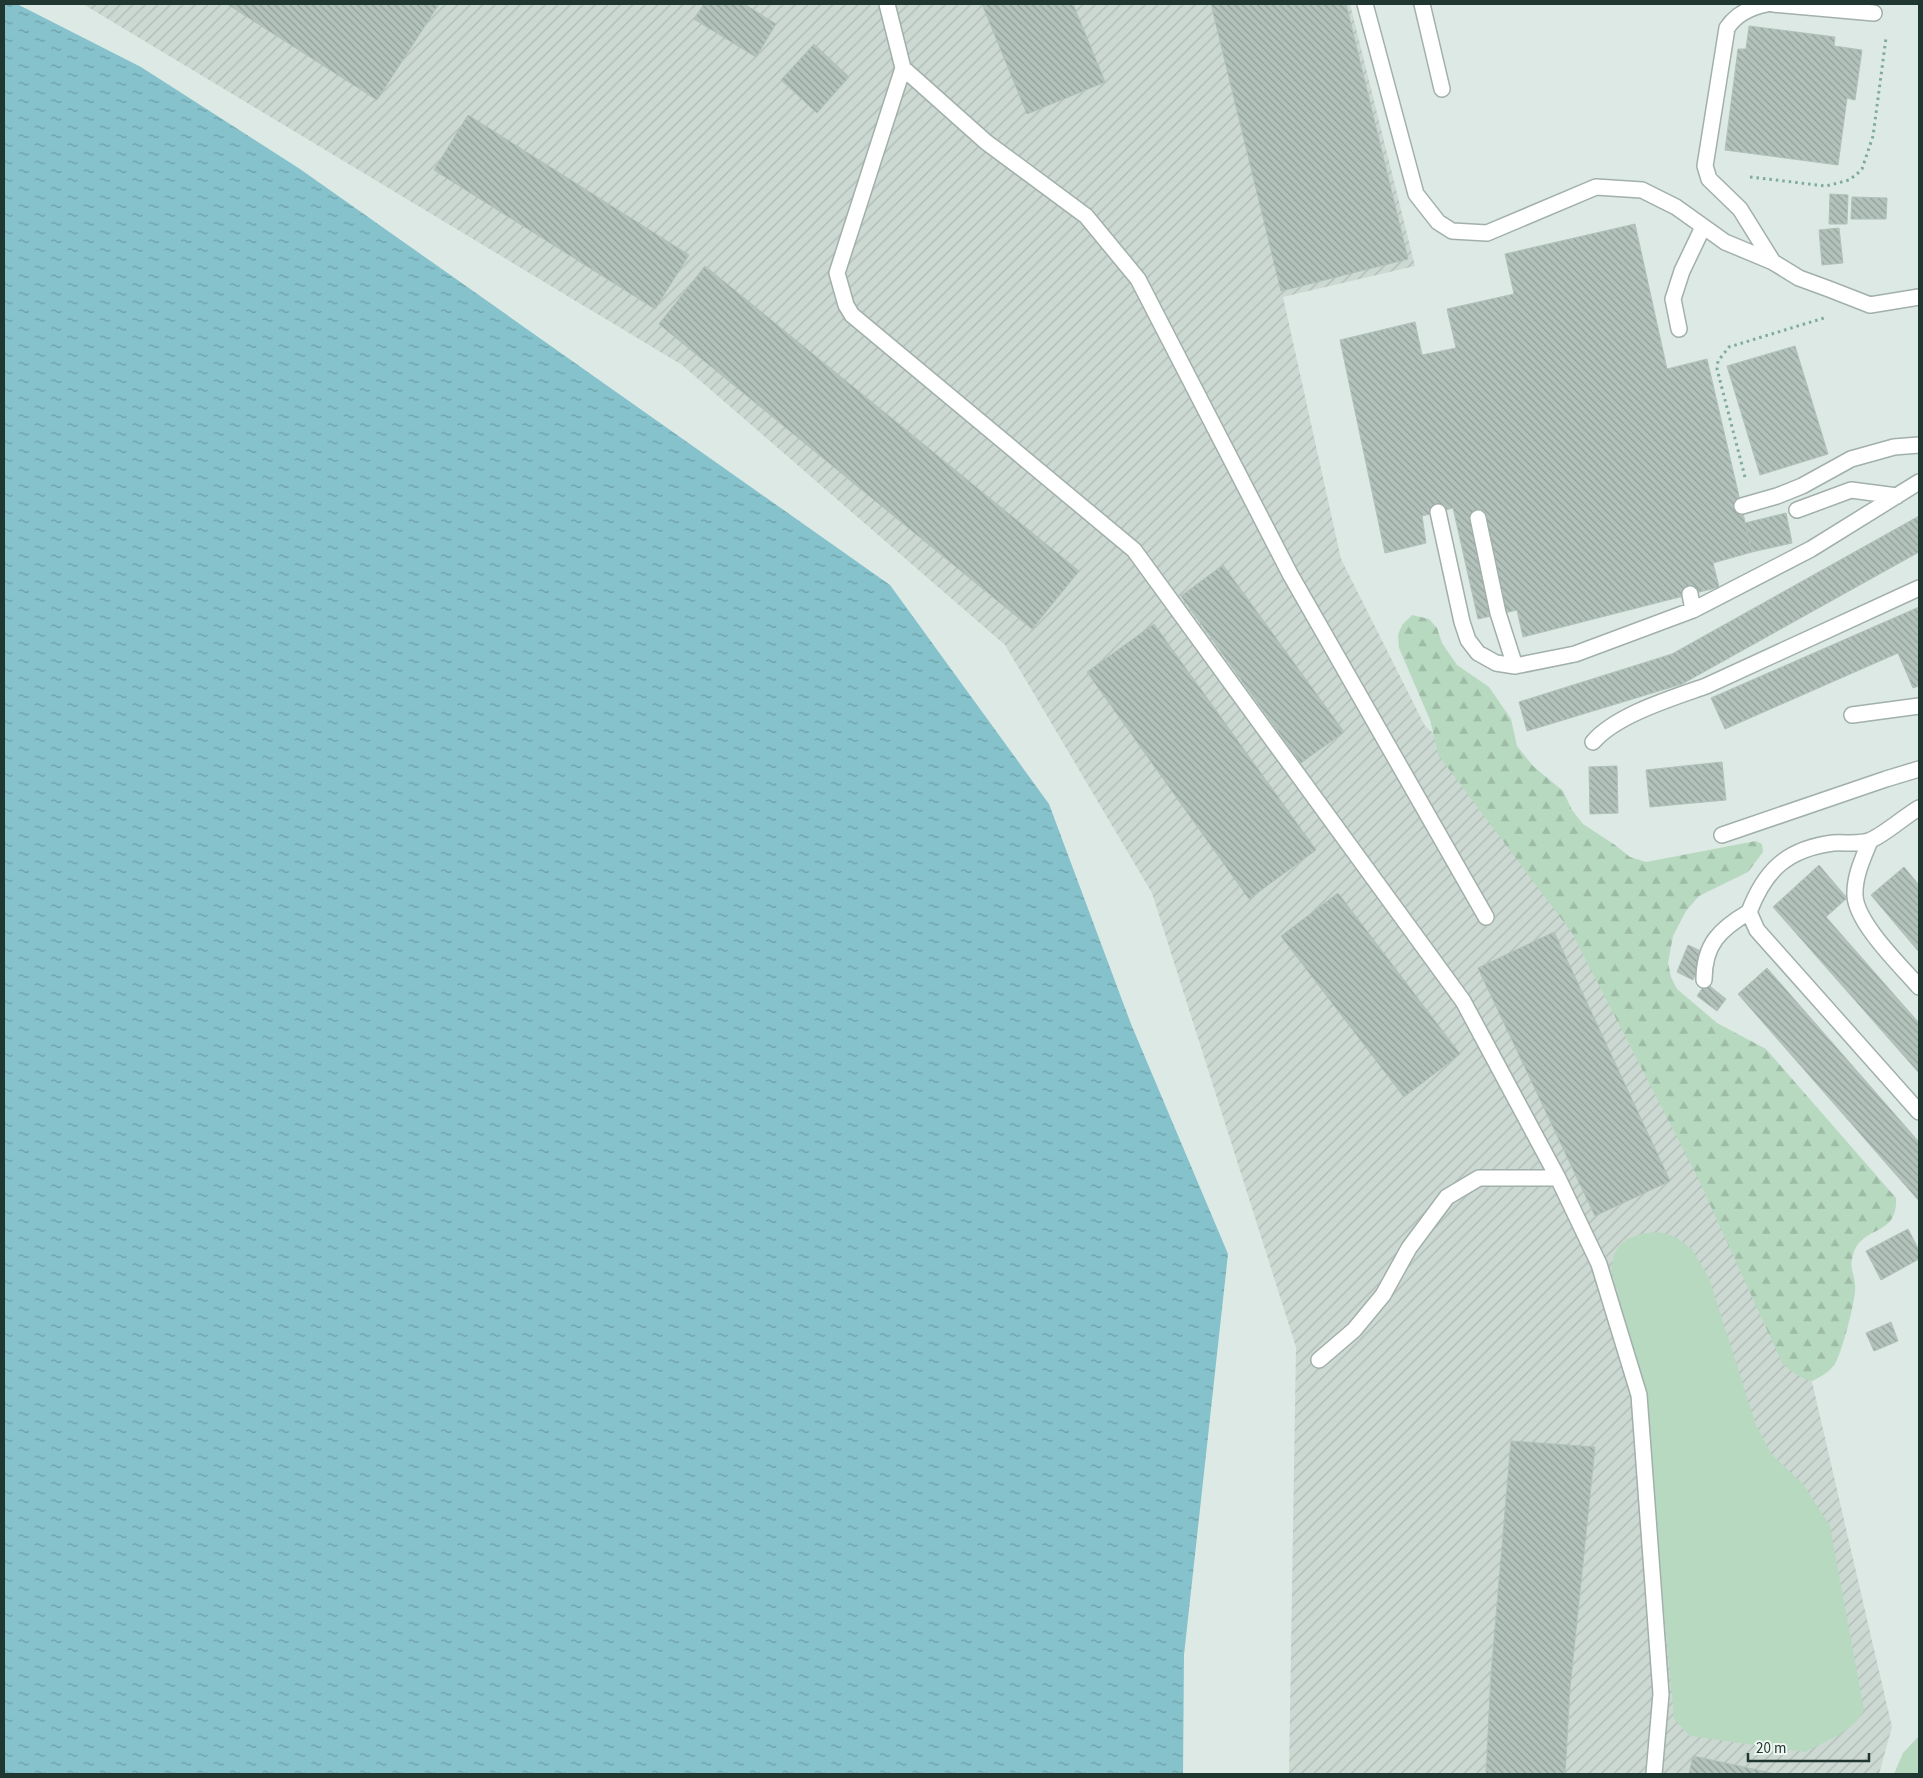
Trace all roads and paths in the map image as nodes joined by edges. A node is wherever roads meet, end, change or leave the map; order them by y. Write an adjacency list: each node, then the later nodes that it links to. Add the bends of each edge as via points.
1 (887, 4): 7 (lane)
2 (1365, 4): 10 (lane, via 1416,194 1445,227 1452,231 1487,233 1596,187 1642,190 1676,207)
3 (1422, 4): 8 (lane)
4 (1767, 4): 9 (lane, via 1741,14 1727,28 1705,166)
5 (1773, 4): 6 (lane)
6 (1874, 13): 9 (path, via 1883,21 1886,38 1873,136 1862,169 1857,174 1849,180 1826,186)
7 (903, 68): 34 (lane, via 986,142 1086,216 1138,279 1290,574); 38 (lane, via 837,273 846,305 860,321 1134,550 1463,1001)
8 (1442, 89)
9 (1707, 172): 11 (lane, via 1709,179 1740,209)
10 (1703, 227): 11 (lane, via 1725,242); 14 (lane, via 1682,271 1674,299)
11 (1773, 262): 13 (lane, via 1799,278)
12 (1919, 297): 13 (lane)
13 (1870, 305): 18 (path, via 1729,347 1718,361 1717,369)
14 (1678, 329)
15 (1919, 445): 18 (lane, via 1894,447 1852,459 1802,486)
16 (1919, 482): 17 (lane)
17 (1897, 496): 19 (lane, via 1851,490); 24 (lane, via 1811,549)
18 (1747, 505)
19 (1798, 510)
20 (1438, 512): 25 (lane, via 1468,640 1478,653 1496,663)
21 (1478, 518): 25 (lane, via 1498,613)
22 (1919, 588): 28 (lane, via 1706,686 1622,720)
23 (1690, 594): 24 (lane)
24 (1693, 610): 25 (lane, via 1575,654)
25 (1516, 666)
26 (1919, 706): 27 (lane)
27 (1852, 715)
28 (1593, 742)
29 (1919, 769): 31 (lane)
30 (1919, 808): 32 (lane)
31 (1722, 835)
32 (1870, 841): 33 (lane, via 1803,849 1772,869 1756,893); 36 (lane, via 1860,864 1855,897 1862,917)
33 (1749, 912): 35 (lane, via 1726,926 1713,942 1704,966); 37 (lane, via 1757,930)
34 (1486, 917)
35 (1704, 980)
36 (1919, 987)
37 (1919, 1112)
38 (1558, 1178): 39 (lane, via 1479,1178 1447,1197 1409,1248 1383,1295 1354,1330); 40 (lane, via 1599,1264 1639,1395 1661,1694)
39 (1319, 1360)
40 (1654, 1774)

